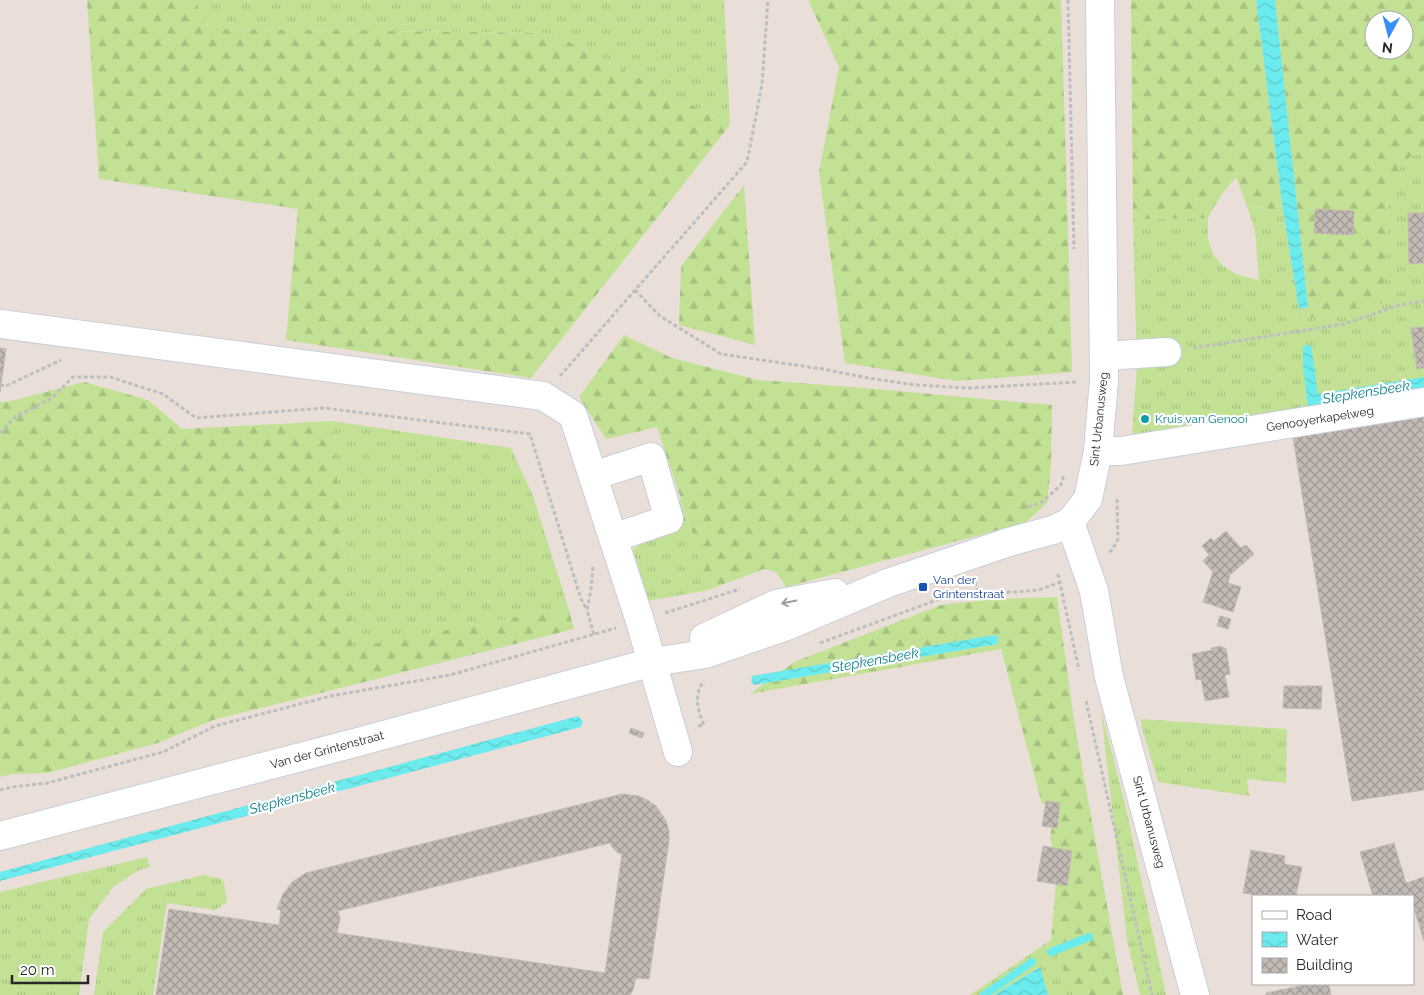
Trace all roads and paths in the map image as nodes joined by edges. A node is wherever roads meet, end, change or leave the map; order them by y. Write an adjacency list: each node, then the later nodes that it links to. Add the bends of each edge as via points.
1 (768, 0): 5 (path, via 762,84 747,162)
2 (1068, 0): 4 (path)
3 (1100, 0): 10 (street, Sint Urbanusweg)
4 (1074, 249)
5 (635, 290): 12 (path, via 660,316 722,354 916,386 970,388); 14 (path)
6 (1424, 301): 8 (path, via 1400,305 1344,324)
7 (0, 324): 14 (street)
8 (1167, 352): 10 (street)
9 (65, 358): 13 (path, via 6,386)
10 (1104, 368): 12 (path); 17 (street, Sint Urbanusweg)
11 (1077, 374): 12 (path)
12 (1077, 382)
13 (0, 385)
14 (543, 396): 19 (street, via 573,415)
15 (1424, 402): 17 (street, Genooyerkapelweg, via 1121,451)
16 (0, 433): 29 (path, via 15,417 52,398 73,378 110,377 163,394 196,418 324,408 530,434)
17 (1098, 451): 22 (street, Sint Urbanusweg, via 1088,499)
18 (1066, 468): 21 (path, via 1061,485)
19 (593, 476): 23 (street); 23 (street, via 651,457 669,519)
20 (1117, 492): 25 (path, via 1118,539 1112,550)
21 (1042, 502)
22 (1070, 522): 25 (street, Sint Urbanusweg); 32 (street, Van der Grintenstraat, via 888,583 776,604)
23 (613, 538): 30 (street)
24 (592, 561): 29 (path)
25 (1086, 566): 26 (path); 40 (street, Sint Urbanusweg, via 1094,592 1109,677)
26 (1059, 583): 28 (path, via 1039,590); 34 (path)
27 (742, 589): 30 (path)
28 (978, 593)
29 (587, 610): 31 (path)
30 (640, 621): 31 (path); 32 (street)
31 (594, 635): 37 (path, via 450,675 331,696 215,726 163,752 47,783)
32 (653, 662): 36 (street); 38 (street, Van der Grintenstraat)
33 (707, 678): 36 (path, via 699,688 697,701 704,725)
34 (1081, 679)
35 (1085, 698): 39 (path)
36 (675, 742)
37 (0, 790)
38 (0, 836)
39 (1152, 995)
40 (1195, 995)

